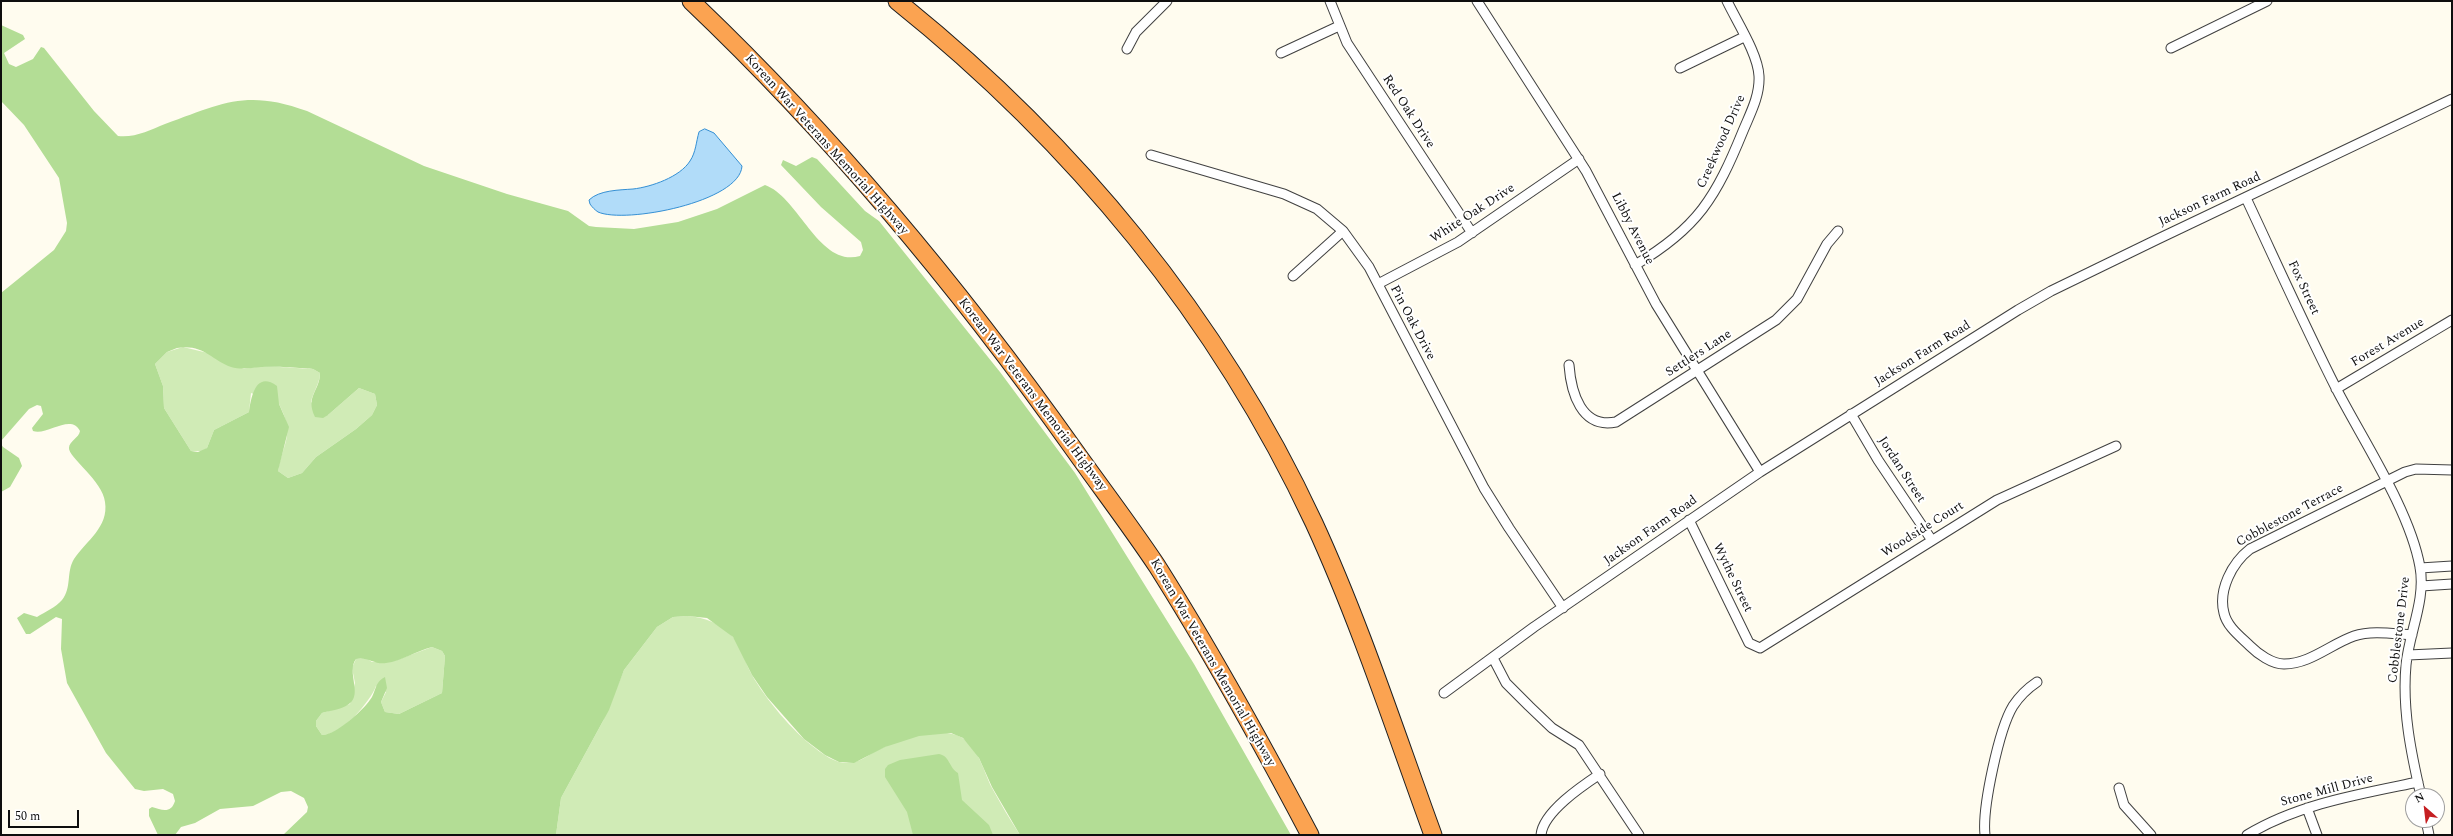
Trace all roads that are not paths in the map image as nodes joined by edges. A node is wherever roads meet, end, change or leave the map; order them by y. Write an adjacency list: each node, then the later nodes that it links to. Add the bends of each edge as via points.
1 (691, 1): 52 (highway, Korean War Veterans Memorial Highway, via 902,226 1036,397 1157,568 1259,740)
2 (896, 1): 53 (highway, via 976,67 1079,170 1160,267 1234,375 1292,479 1323,544)
3 (1167, 1): 11 (street, via 1136,32)
4 (1330, 1): 8 (street, Red Oak Drive)
5 (1477, 1): 16 (street, Libby Avenue)
6 (1727, 1): 9 (street, Creekwood Drive)
7 (2267, 1): 10 (street)
8 (1339, 26): 12 (street); 20 (street, Red Oak Drive, via 1347,43)
9 (1744, 37): 13 (street); 21 (street, Creekwood Drive, via 1758,71 1758,92 1719,185 1687,229)
10 (2171, 48)
11 (1127, 50)
12 (1281, 53)
13 (1680, 68)
14 (2452, 99): 17 (street, Jackson Farm Road)
15 (1151, 154): 18 (street, Pin Oak Drive, via 1284,194 1317,209)
16 (1579, 159): 20 (street, White Oak Drive); 21 (street, Libby Avenue)
17 (2246, 198): 27 (street, Fox Street); 28 (street, Jackson Farm Road, via 2050,291)
18 (1343, 231): 22 (street); 23 (street, Pin Oak Drive, via 1357,248)
19 (1838, 231): 26 (street, Settlers Lane, via 1827,244 1801,293 1788,309 1776,320)
20 (1472, 233): 23 (street, White Oak Drive)
21 (1635, 265): 26 (street, Libby Avenue)
22 (1293, 276)
23 (1378, 284): 39 (street, Pin Oak Drive, via 1484,488)
24 (2452, 320): 27 (street, Forest Avenue)
25 (1569, 365): 26 (street, Settlers Lane, via 1577,403 1589,417 1603,422 1616,422)
26 (1696, 372): 31 (street, Libby Avenue)
27 (2336, 389): 32 (street, Cobblestone Drive)
28 (1850, 414): 31 (street, Jackson Farm Road); 34 (street, Jordan Street)
29 (2116, 446): 34 (street, Woodside Court, via 2018,488)
30 (2452, 470): 32 (street, Cobblestone Terrace, via 2416,469)
31 (1760, 472): 33 (street, Jackson Farm Road)
32 (2385, 481): 36 (street, Cobblestone Drive, via 2410,532); 40 (street, Cobblestone Terrace, via 2250,549 2239,558 2223,596 2224,614 2237,635 2257,653 2283,664 2303,661 2354,636 2369,633)
33 (1689, 520): 39 (street, Jackson Farm Road); 41 (street, Wythe Street)
34 (1932, 539): 41 (street, Woodside Court, via 1764,647)
35 (2452, 566): 36 (street)
36 (2420, 568): 38 (street, Cobblestone Drive)
37 (2452, 584): 38 (street)
38 (2421, 586): 40 (street, Cobblestone Drive)
39 (1563, 608): 44 (street, Jackson Farm Road)
40 (2412, 635): 43 (street, Cobblestone Drive)
41 (1752, 646)
42 (2452, 653): 43 (street)
43 (2408, 655): 48 (street, Cobblestone Drive, via 2407,717)
44 (1493, 658): 46 (street, Jackson Farm Road); 47 (street, via 1506,682 1552,728 1579,745)
45 (2037, 682): 56 (street, via 2019,699 2006,722 1991,783)
46 (1444, 693)
47 (1600, 774): 54 (street, via 1579,788 1557,808); 55 (street)
48 (2418, 782): 50 (street, Cobblestone Drive); 51 (street, Stone Mill Drive)
49 (2119, 788): 57 (street, via 2124,805)
50 (2419, 788)
51 (2307, 808): 58 (street, Stone Mill Drive, via 2278,818); 59 (street)
52 (1310, 835)
53 (1433, 835)
54 (1541, 835)
55 (1639, 835)
56 (1985, 835)
57 (2151, 835)
58 (2247, 835)
59 (2317, 835)

